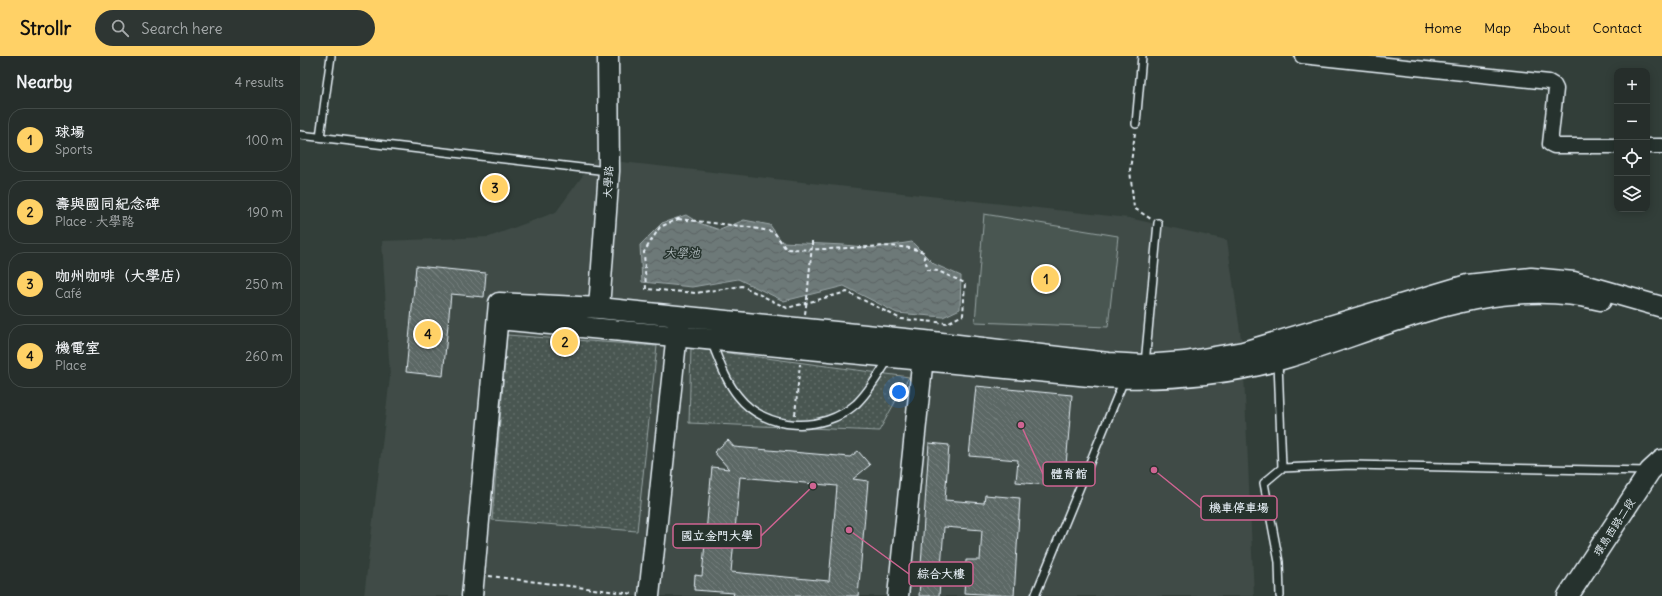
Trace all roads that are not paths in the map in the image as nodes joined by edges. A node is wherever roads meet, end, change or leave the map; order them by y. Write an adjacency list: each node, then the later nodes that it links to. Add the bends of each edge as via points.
1 (331, 56): 7 (lane)
2 (608, 56): 11 (street, 大學路)
3 (1142, 56): 5 (lane)
4 (1302, 56): 8 (street, via 1549,82 1556,89 1550,144)
5 (1136, 124)
6 (300, 136): 7 (lane)
7 (320, 136): 11 (lane)
8 (1614, 146)
9 (1650, 146): 10 (street)
10 (1662, 146)
11 (609, 171): 14 (street, 大學路)
12 (1158, 223): 22 (lane)
13 (1662, 307): 22 (street, via 1574,282 1531,278 1467,285 1243,352 1185,362)
14 (599, 308): 15 (street); 17 (street)
15 (498, 311): 17 (street); 26 (street)
16 (1662, 319): 21 (street, via 1590,298 1530,293 1494,295 1407,317)
17 (678, 326): 18 (street); 19 (street); 27 (street)
18 (710, 339): 20 (street); 20 (lane, via 724,373 738,397 760,415 786,424 811,425 835,418 856,404)
19 (924, 350): 20 (street); 22 (street); 23 (street); 28 (street)
20 (890, 357)
21 (1278, 360): 23 (street, via 1216,374); 25 (lane)
22 (1144, 365)
23 (1125, 378): 29 (lane)
24 (1659, 464): 25 (lane, via 1351,465); 31 (street, 環島西路二段)
25 (1282, 468): 30 (lane, via 1264,483 1279,562)
26 (472, 596)
27 (649, 596)
28 (898, 596)
29 (1035, 596)
30 (1280, 596)
31 (1568, 596)

